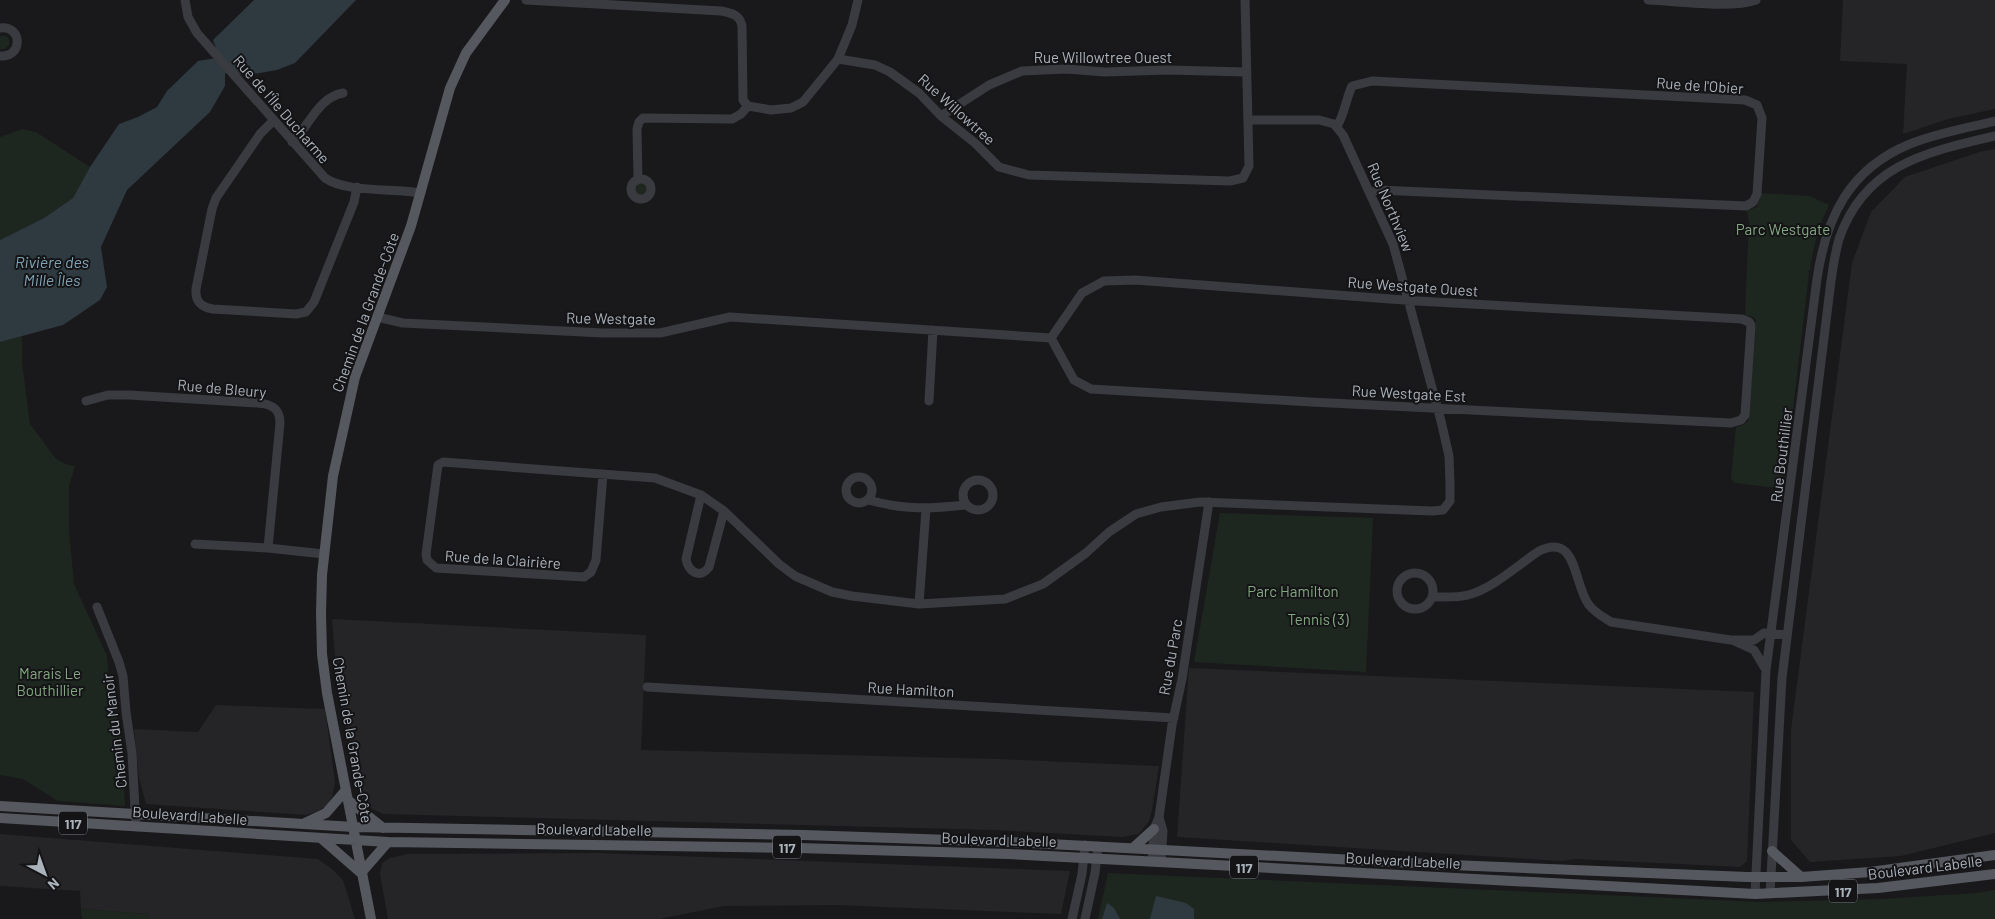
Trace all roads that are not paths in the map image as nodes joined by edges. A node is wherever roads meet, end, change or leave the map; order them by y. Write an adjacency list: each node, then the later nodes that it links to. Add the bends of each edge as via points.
1 (185, 0): 19 (street, Rue de l'Île Ducharme, via 189,21 197,33)
2 (506, 0): 27 (main road, Chemin de la Grande-Côte, via 456,71)
3 (526, 0): 9 (street)
4 (858, 0): 13 (street)
5 (1245, 0): 14 (street, Rue Willowtree)
6 (1648, 0): 7 (street)
7 (1669, 0): 8 (street, via 1719,4)
8 (1756, 0)
9 (577, 1): 10 (street)
10 (670, 4): 16 (street, via 721,11 738,17 742,23 742,100)
11 (0, 28): 12 (street, via 14,32 18,43 11,54)
12 (0, 56)
13 (838, 59): 16 (street, via 806,99 795,107 771,110); 17 (street, Rue Willowtree, via 886,69 919,93)
14 (1246, 72): 17 (street, Rue Willowtree Ouest, via 1022,71 989,85); 18 (street, Rue Willowtree)
15 (343, 93): 23 (street, via 326,100)
16 (748, 106): 24 (street, via 732,119 643,118 637,129)
17 (941, 116): 18 (street, Rue Willowtree, via 999,167 1029,176 1230,181 1243,178 1249,166)
18 (1249, 120): 21 (street, via 1314,119)
19 (273, 121): 23 (street, Rue de l'Île Ducharme); 25 (street, via 260,134 214,203 196,289 196,298 201,305 213,310 306,312 314,302)
20 (1995, 121): 49 (street, Rue Bouthillier, via 1922,140 1893,153 1855,184 1833,217 1819,262)
21 (1337, 126): 26 (street, Rue Northview); 26 (street, Rue de l'Obier, via 1352,86 1372,81 1745,100 1757,105 1762,118 1757,194 1746,206)
22 (1995, 136): 50 (street, Rue Bouthillier, via 1925,154 1894,169 1865,194 1842,234 1831,281)
23 (292, 142): 25 (street, Rue de l'Île Ducharme, via 325,178 335,184)
24 (638, 180)
25 (357, 187): 27 (street, Rue de l'Île Ducharme)
26 (1371, 192): 28 (street, Rue Northview, via 1394,244)
27 (421, 194): 29 (main road, Chemin de la Grande-Côte)
28 (1408, 300): 31 (street, Rue Westgate Ouest, via 1135,280 1104,281 1082,293); 32 (street, Rue Westgate Ouest, via 1742,319 1752,326); 35 (street, Rue Northview)
29 (377, 318): 30 (street, Rue Westgate, via 411,323 603,334 660,333 730,317); 45 (main road, Chemin de la Grande-Côte, via 355,377 345,416 333,476)
30 (933, 330): 31 (street, Rue Westgate); 34 (street)
31 (1051, 338): 35 (street, Rue Westgate Est, via 1074,380 1091,389)
32 (1749, 370): 35 (street, Rue Westgate Est, via 1745,414 1739,421 1731,423)
33 (86, 401): 44 (street, Rue de Bleury, via 108,395 129,395 272,406 279,414 280,423)
34 (929, 401)
35 (1437, 407): 39 (street, Rue Northview, via 1449,456 1450,483 1450,501 1440,511)
36 (603, 474): 36 (street, Rue de la Clairière, via 443,462 438,465 427,560 436,568 584,577 591,572 596,560); 37 (street, Rue de la Clairière, via 655,478)
37 (701, 495): 42 (street, Rue de la Clairière); 42 (street, via 686,559 692,572 706,572 709,567)
38 (868, 500): 41 (street, via 894,507)
39 (1209, 502): 47 (street, Rue de la Clairière, via 1190,502 1136,514 1044,584 1005,599); 56 (street, Rue du Parc)
40 (966, 505): 41 (street)
41 (926, 509): 47 (street)
42 (724, 511): 47 (street, Rue de la Clairière, via 796,576 832,592)
43 (195, 544): 44 (street)
44 (268, 548): 45 (street)
45 (324, 554): 57 (main road, Chemin de la Grande-Côte, via 322,660)
46 (1432, 597): 46 (street, via 1431,582 1423,574 1407,574 1398,583 1398,600 1408,608 1424,607); 52 (street, via 1454,598 1472,594 1548,546 1557,547 1571,559 1588,604 1610,622)
47 (919, 604)
48 (97, 607): 60 (street, Chemin du Manoir, via 122,676)
49 (1771, 633): 50 (street); 51 (street, via 1761,634); 54 (street, Rue Bouthillier)
50 (1787, 635): 75 (street, Rue Bouthillier, via 1780,698)
51 (1756, 639): 52 (street); 53 (street)
52 (1731, 640): 53 (street)
53 (1754, 650): 54 (street)
54 (1766, 670): 82 (street, Rue Bouthillier)
55 (647, 687): 56 (street, Rue Hamilton)
56 (1174, 718): 61 (street, Rue du Parc)
57 (346, 790): 58 (main road, Chemin de la Grande-Côte); 63 (main road, via 326,813)
58 (349, 801): 65 (main road, Chemin de la Grande-Côte); 66 (main road)
59 (0, 806): 60 (main road, Boulevard Labelle / 117)
60 (136, 814): 63 (main road, Boulevard Labelle / 117); 64 (street, Chemin du Manoir)
61 (1159, 817): 67 (street, Rue du Parc); 74 (street, Rue du Parc, via 1163,831)
62 (0, 818): 64 (main road, Boulevard Labelle / 117)
63 (302, 825): 65 (main road, Boulevard Labelle / 117)
64 (136, 827): 68 (main road, Boulevard Labelle / 117)
65 (354, 827): 66 (main road, Boulevard Labelle / 117); 69 (main road, Chemin de la Grande-Côte)
66 (383, 828): 71 (main road, Boulevard Labelle / 117, via 804,835)
67 (1154, 829): 73 (main road); 74 (street, Rue du Parc)
68 (322, 839): 69 (main road, Boulevard Labelle / 117); 80 (main road)
69 (356, 840): 70 (main road, Boulevard Labelle / 117); 80 (main road, Chemin de la Grande-Côte)
70 (388, 842): 77 (main road, Boulevard Labelle / 117, via 811,848); 80 (main road)
71 (1085, 845): 72 (main road, Boulevard Labelle / 117); 77 (street)
72 (1098, 846): 73 (main road, Boulevard Labelle / 117); 78 (street)
73 (1133, 848): 74 (main road, Boulevard Labelle / 117)
74 (1157, 849): 79 (street, Rue du Parc); 82 (main road, Boulevard Labelle / 117)
75 (1772, 851): 83 (street, Rue Bouthillier); 84 (main road)
76 (1995, 855): 84 (main road, Boulevard Labelle / 117, via 1892,870)
77 (1084, 858): 78 (main road, Boulevard Labelle / 117); 88 (street)
78 (1097, 859): 79 (main road, Boulevard Labelle / 117); 89 (street)
79 (1156, 862): 85 (main road, Boulevard Labelle / 117)
80 (361, 873): 87 (main road, Chemin de la Grande-Côte)
81 (1995, 874): 86 (main road, Boulevard Labelle / 117, via 1888,888)
82 (1756, 877): 83 (main road, Boulevard Labelle / 117); 85 (street, Rue Bouthillier)
83 (1771, 877): 84 (main road, Boulevard Labelle / 117); 86 (street, Rue Bouthillier)
84 (1800, 877)
85 (1755, 894): 86 (main road, Boulevard Labelle / 117)
86 (1770, 894)
87 (371, 919)
88 (1072, 919)
89 (1085, 919)

